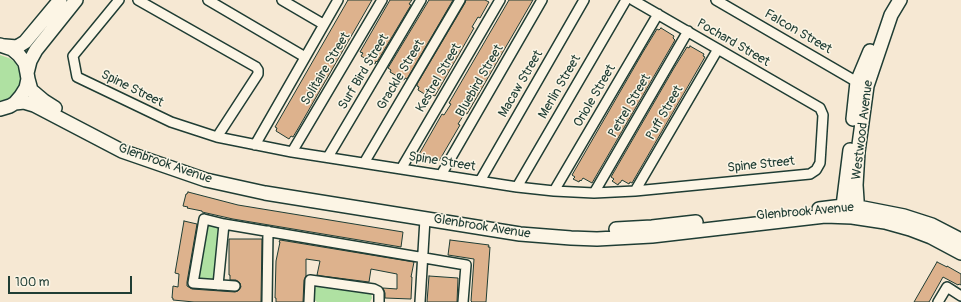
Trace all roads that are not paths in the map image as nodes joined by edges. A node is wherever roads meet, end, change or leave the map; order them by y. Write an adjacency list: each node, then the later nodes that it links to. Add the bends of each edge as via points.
1 (60, 0): 23 (street, via 25,42 17,46)
2 (76, 0): 26 (street, via 36,50 30,62)
3 (120, 0): 30 (street, Spine Street, via 73,56 77,77 171,122)
4 (138, 0): 30 (street, via 258,70 258,74)
5 (208, 0): 25 (street)
6 (282, 0): 21 (street)
7 (338, 0): 21 (street)
8 (382, 0): 32 (street, Solitaire Street)
9 (421, 0): 33 (street, Surf Bird Street)
10 (460, 0): 34 (street, Grackle Street)
11 (500, 0): 35 (street, Kestrel Street)
12 (542, 0): 37 (street, Bluebird Street)
13 (584, 0): 38 (street, Macaw Street)
14 (626, 0): 39 (street, Merlin Street)
15 (633, 0): 20 (street, Pochard Street)
16 (716, 0): 19 (street, Falcon Street)
17 (892, 0): 27 (street, Westwood Avenue, via 885,12)
18 (900, 0): 27 (street, Westwood Avenue, via 891,15)
19 (731, 4): 27 (street, Falcon Street)
20 (658, 14): 22 (street, Pochard Street); 40 (street, Oriole Street)
21 (324, 24): 25 (street)
22 (688, 32): 24 (street, Pochard Street); 42 (street, Petrel Street)
23 (1, 45): 26 (street, Glenbrook Avenue, via 19,55 25,63)
24 (718, 49): 36 (street, Pochard Street, via 820,108 823,115 820,163); 41 (street, Puff Street)
25 (305, 57): 31 (street)
26 (28, 76): 28 (street, via 26,88); 43 (street, Glenbrook Avenue, via 31,90 44,101 126,144 210,173 266,186 556,229 652,227)
27 (862, 84): 43 (street, Westwood Avenue); 44 (street, Westwood Avenue, via 856,185)
28 (15, 103): 29 (street); 45 (street, Glenbrook Avenue, via 34,105 122,151 206,180 265,193)
29 (0, 109)
30 (217, 137): 31 (street, Spine Street)
31 (254, 145): 32 (street, Spine Street)
32 (292, 152): 33 (street, Spine Street)
33 (328, 157): 34 (street, Spine Street)
34 (364, 163): 35 (street, Spine Street)
35 (401, 169): 37 (street, Spine Street)
36 (816, 170): 41 (street, Spine Street, via 810,174)
37 (441, 175): 38 (street, Spine Street)
38 (480, 181): 39 (street, Spine Street)
39 (517, 187): 40 (street, Spine Street)
40 (554, 191): 42 (street, Spine Street)
41 (635, 191): 42 (street, Spine Street)
42 (594, 193)
43 (842, 211): 44 (street, Glenbrook Avenue); 45 (street, Glenbrook Avenue, via 825,216 652,236 597,239 520,234)
44 (858, 212): 48 (street, Glenbrook Avenue, via 904,216 932,225); 49 (street, Glenbrook Avenue, via 923,233)
45 (425, 219): 50 (street)
46 (224, 224): 47 (street); 51 (street); 51 (street, via 204,219 192,283)
47 (268, 231): 50 (street); 54 (street)
48 (961, 240)
49 (961, 253)
50 (423, 258): 57 (street); 58 (street, via 466,265)
51 (218, 285): 52 (street)
52 (235, 286)
53 (961, 296): 59 (street, via 947,288)
54 (267, 302)
55 (309, 302): 56 (street, via 310,280 374,289 379,293)
56 (378, 302)
57 (420, 302)
58 (463, 302)
59 (938, 302)

